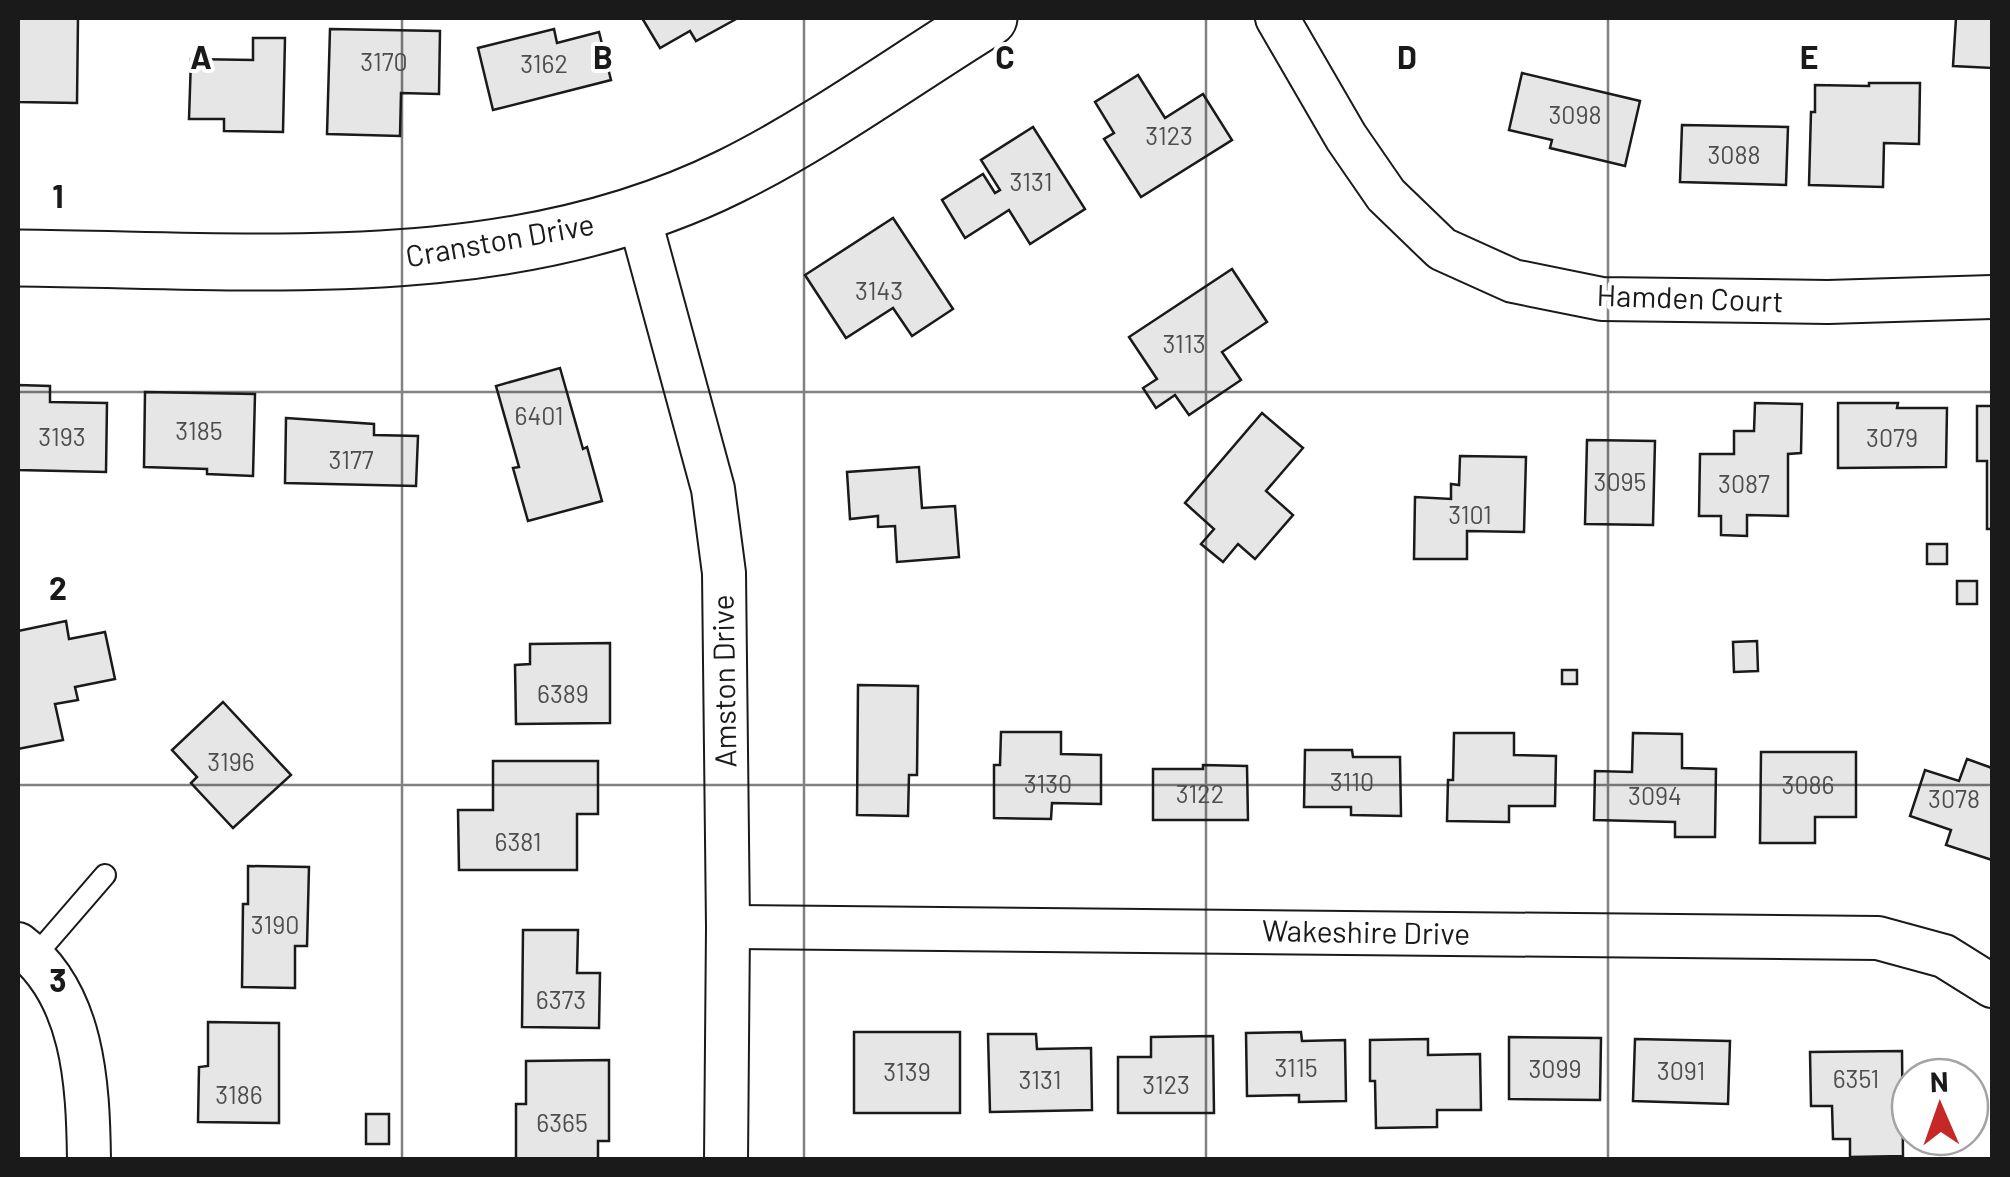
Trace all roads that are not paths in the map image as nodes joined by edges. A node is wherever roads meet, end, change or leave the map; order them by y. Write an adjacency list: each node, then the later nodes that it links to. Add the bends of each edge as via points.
1 (989, 18): 3 (street, Cranston Drive, via 730,177)
2 (1277, 18): 5 (street, Hamden Court, via 1386,195 1442,249 1513,281 1602,299)
3 (638, 213): 4 (street, Cranston Drive, via 523,243 384,260); 7 (street, Amston Drive, via 713,489 724,573)
4 (18, 258)
5 (1992, 297)
6 (105, 875): 8 (lane)
7 (728, 926): 9 (street, Wakeshire Drive, via 1878,938 1944,956); 11 (street, Amston Drive)
8 (26, 950): 10 (street, via 69,1016 84,1056)
9 (1992, 986)
10 (88, 1160)
11 (726, 1160)

